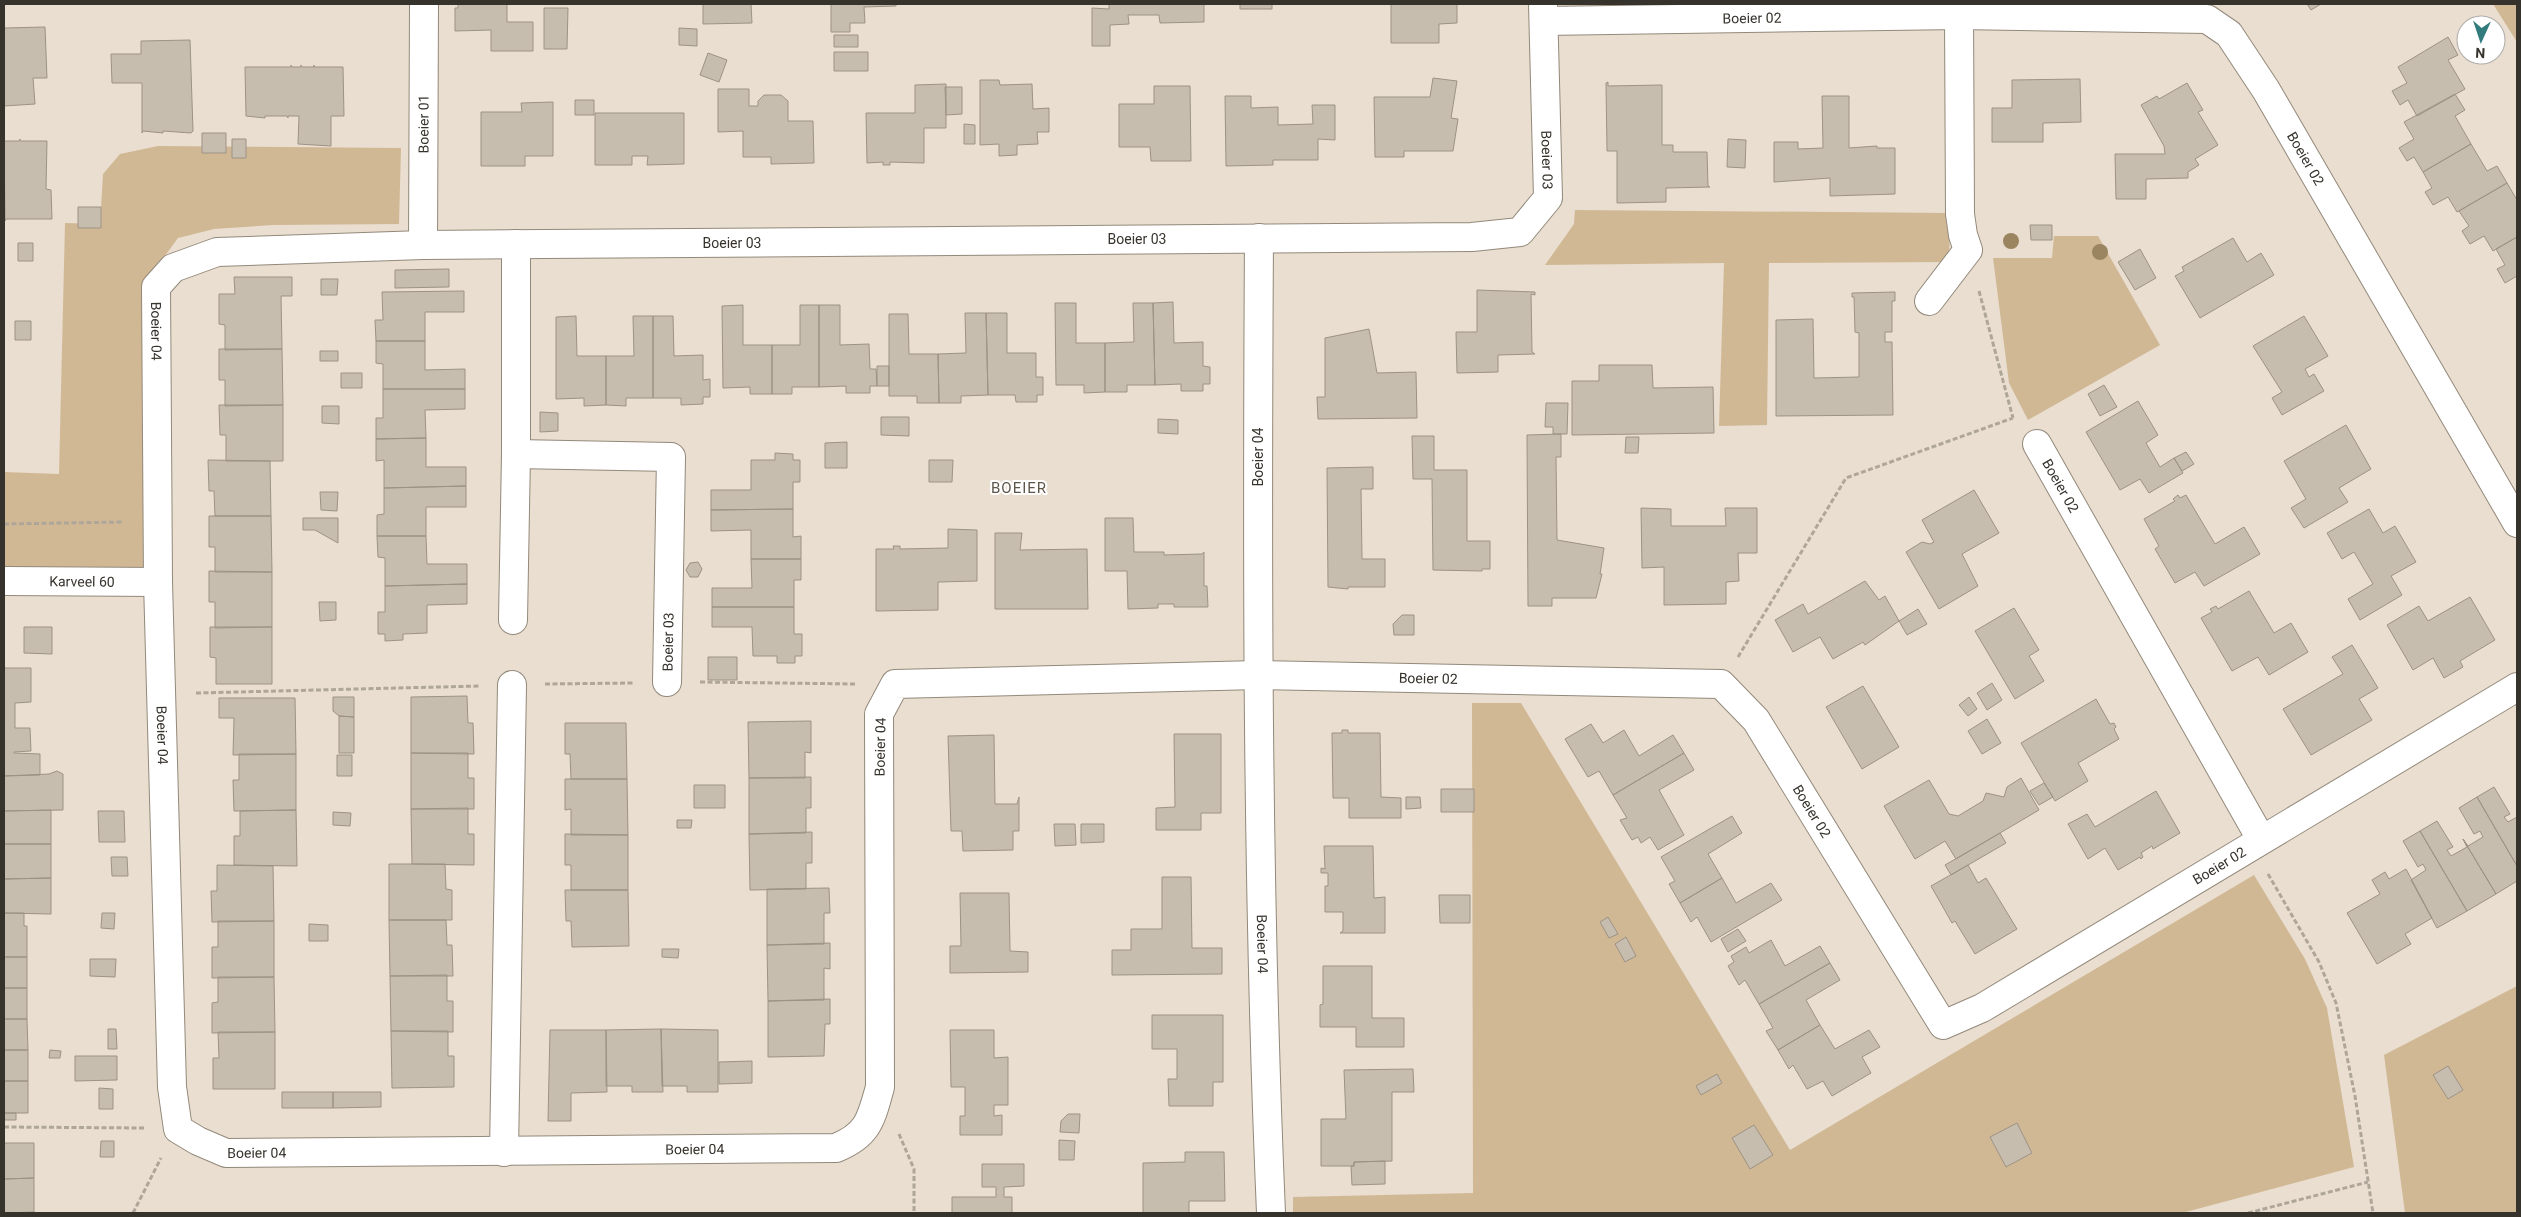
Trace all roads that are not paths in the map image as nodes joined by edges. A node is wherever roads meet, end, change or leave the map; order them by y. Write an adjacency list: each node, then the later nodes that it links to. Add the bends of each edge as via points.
1 (424, 4): 6 (street, Boeier 01)
2 (1544, 12): 3 (street, Boeier 02); 4 (street, Boeier 03, via 1548,198 1520,232 1472,237)
3 (1959, 15): 7 (street, via 1960,214 1968,250); 10 (street, Boeier 02, via 2207,19 2229,34 2266,90)
4 (1259, 238): 5 (street, Boeier 03); 14 (street, Boeier 04)
5 (516, 244): 6 (street, Boeier 03); 9 (street)
6 (423, 245): 12 (street, Boeier 04, via 217,252 173,268 156,287)
7 (1929, 301)
8 (2037, 444): 18 (street, Boeier 02)
9 (516, 454): 13 (street); 15 (street, Boeier 03, via 671,457)
10 (2517, 523)
11 (4, 582): 12 (street, Karveel 60)
12 (158, 582): 19 (street, Boeier 04, via 172,1087 178,1129 226,1153)
13 (513, 620)
14 (1258, 676): 18 (street, Boeier 02, via 1722,684 1756,720 1943,1024 1982,1008); 19 (street, Boeier 04, via 895,684 879,714 880,1087 872,1117 858,1136 836,1148); 20 (street, Boeier 04)
15 (667, 682)
16 (512, 685): 19 (street)
17 (2517, 686): 18 (street, Boeier 02)
18 (2261, 839)
19 (504, 1152)
20 (1271, 1213)

